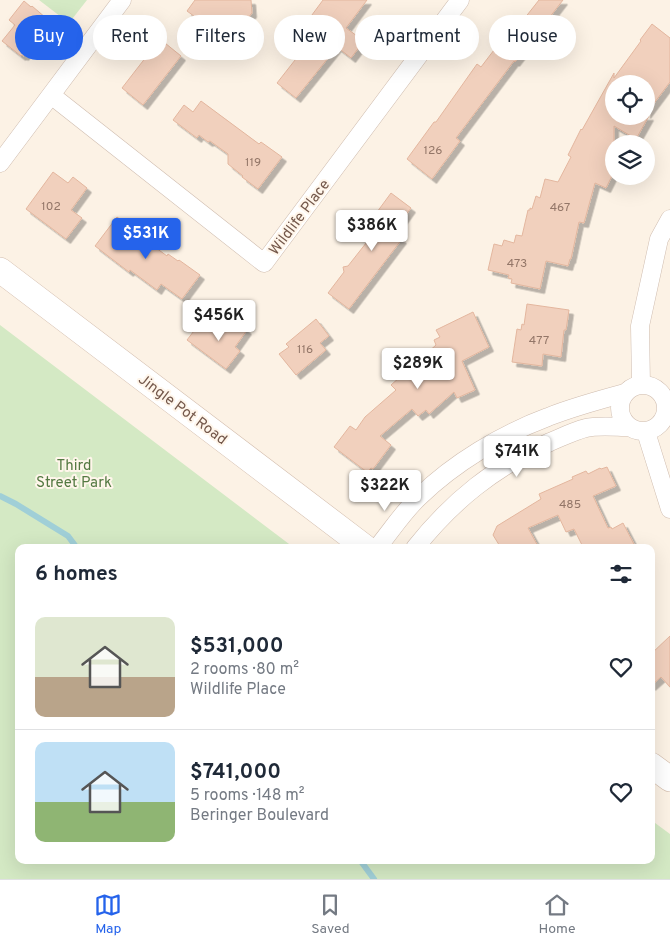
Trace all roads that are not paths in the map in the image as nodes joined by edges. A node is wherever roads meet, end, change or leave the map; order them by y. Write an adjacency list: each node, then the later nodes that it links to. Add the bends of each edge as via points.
1 (122, 0): 3 (street)
2 (460, 0): 3 (street, Wildlife Place, via 264,263)
3 (51, 95): 4 (street)
4 (0, 163)
5 (670, 218): 7 (street, via 660,240 640,326)
6 (0, 270): 13 (street, Jingle Pot Road)
7 (641, 385): 8 (street); 9 (street, via 661,392)
8 (625, 394): 10 (street, via 621,400 620,415); 14 (street, via 546,417 496,441 451,469 418,498)
9 (668, 406): 11 (street, via 659,426)
10 (628, 427): 11 (street); 15 (street, via 587,427 531,450 470,490)
11 (646, 432): 12 (street)
12 (670, 509)
13 (361, 544)
14 (380, 544)
15 (418, 544)
16 (655, 768): 17 (street)
17 (670, 780)

